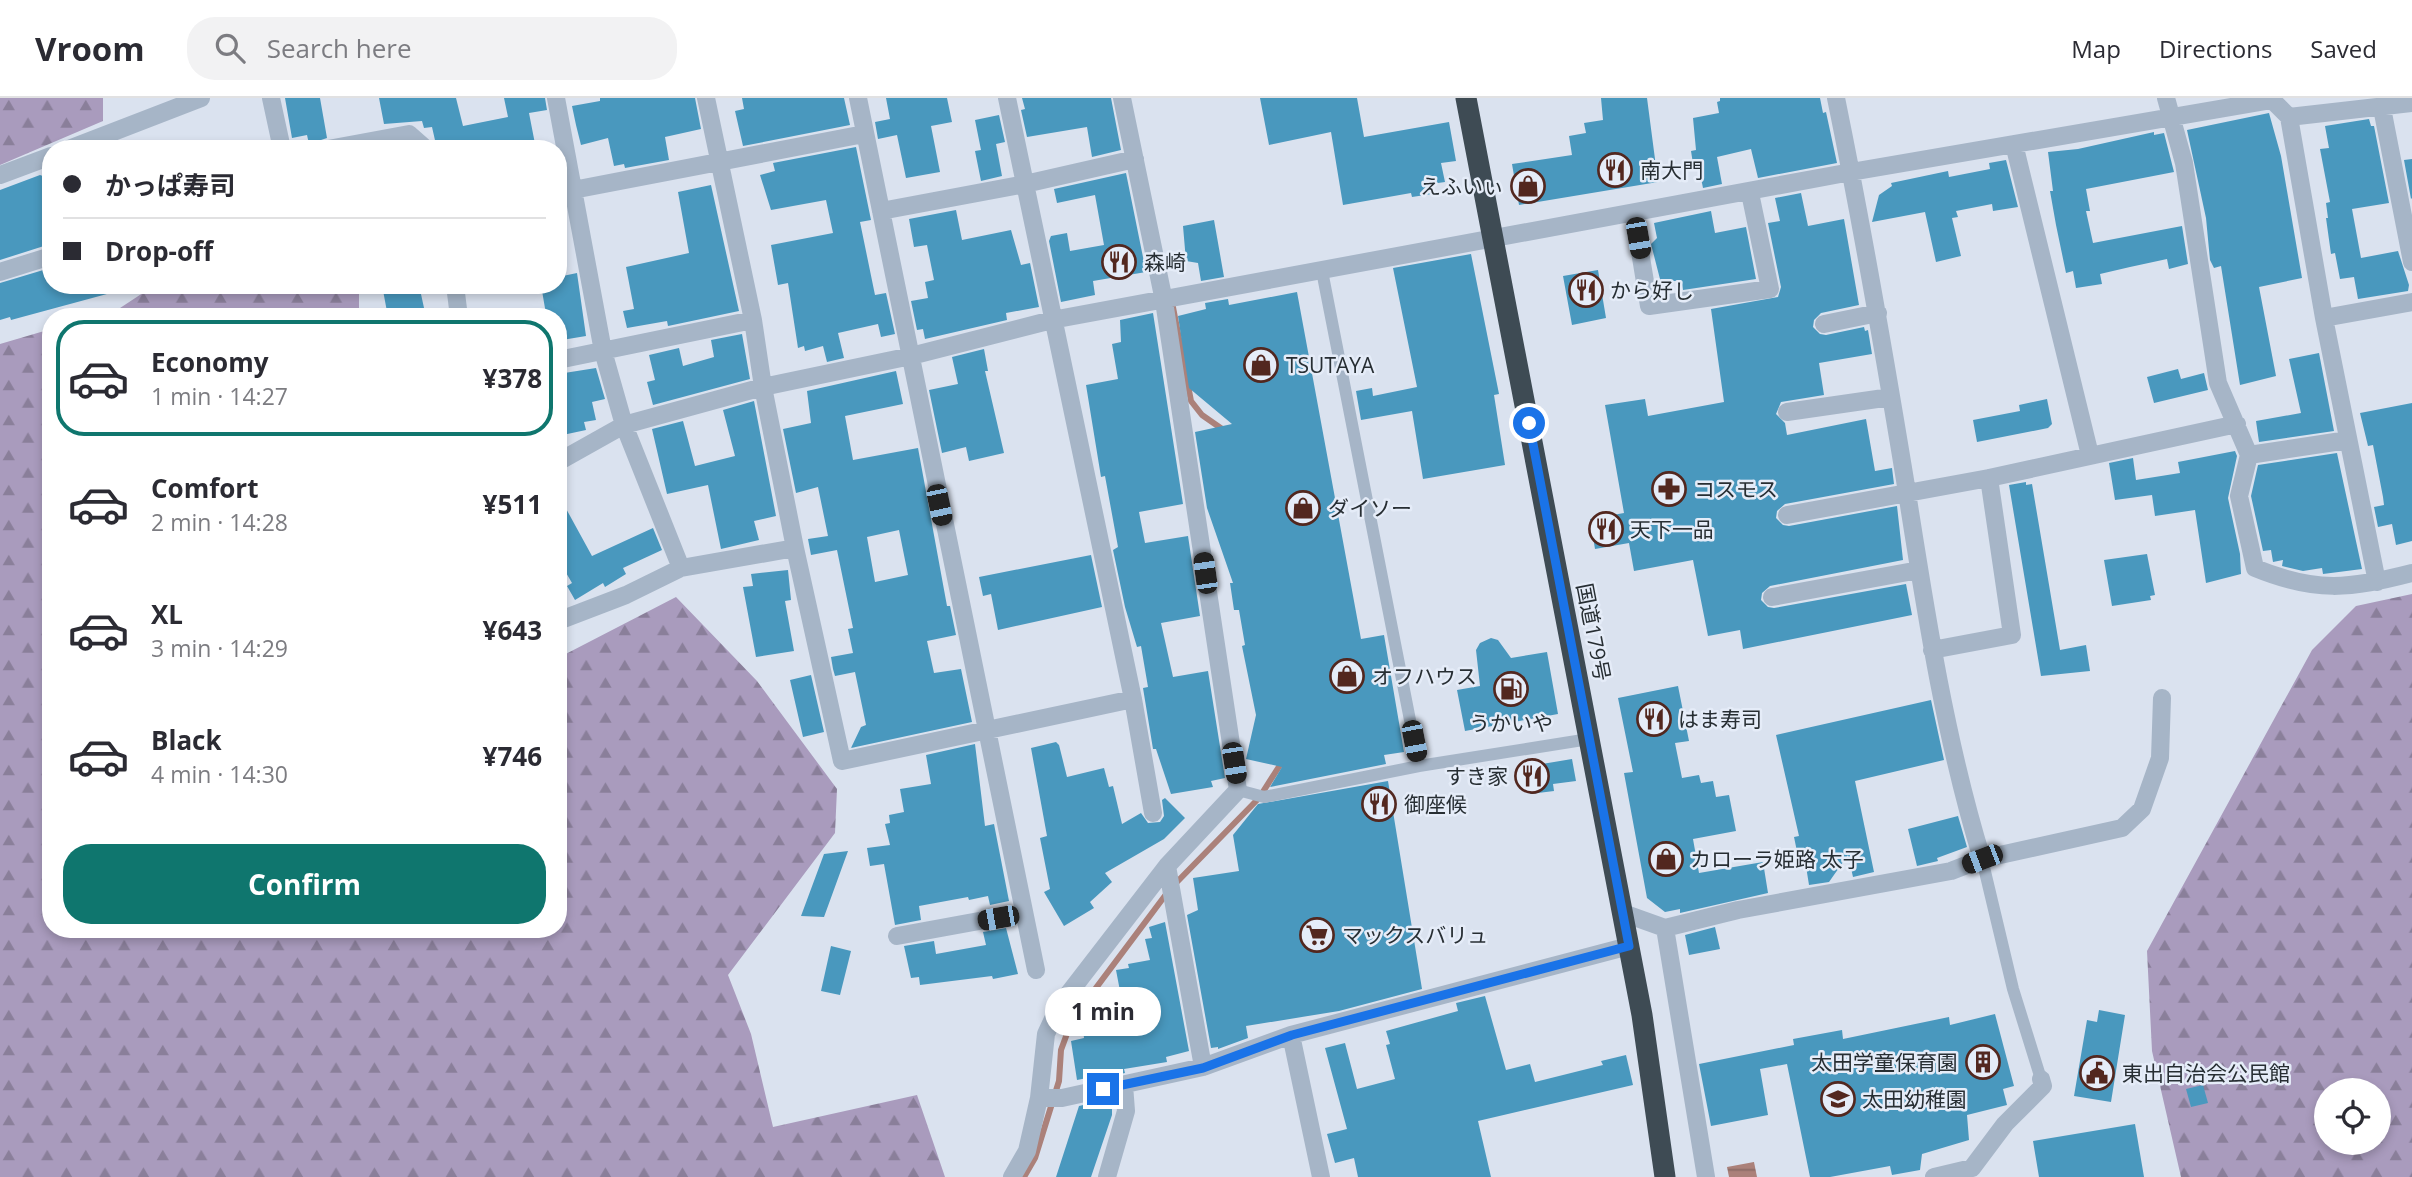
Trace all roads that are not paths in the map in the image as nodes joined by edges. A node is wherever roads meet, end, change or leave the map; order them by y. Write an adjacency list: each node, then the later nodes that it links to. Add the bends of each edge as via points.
1 (201, 98): 16 (street)
2 (271, 98): 17 (street)
3 (556, 98): 20 (street)
4 (706, 98): 24 (street)
5 (858, 98): 15 (street)
6 (1007, 98): 27 (street)
7 (1122, 98): 23 (street)
8 (1466, 98): 32 (highway, 国道179号)
9 (1836, 98): 25 (street)
10 (2166, 98): 13 (street)
11 (2412, 103): 12 (street)
12 (2382, 108): 14 (street); 34 (street)
13 (2170, 117): 14 (street, via 2272,100); 21 (street); 50 (street, via 2184,163 2218,383)
14 (2289, 117): 40 (street)
15 (864, 134): 24 (street); 30 (street)
16 (92, 140)
17 (280, 140)
18 (377, 140): 19 (street, via 409,134)
19 (416, 140)
20 (561, 140)
21 (2014, 144): 25 (street); 53 (street)
22 (42, 159): 26 (street)
23 (1135, 159): 27 (street); 37 (street)
24 (719, 163): 29 (street); 41 (street)
25 (1851, 173): 28 (street); 39 (street)
26 (0, 175)
27 (1025, 184): 30 (street); 42 (street)
28 (1750, 193): 31 (street); 31 (street, via 1770,289 1649,306)
29 (568, 195): 44 (street)
30 (881, 211): 45 (street)
31 (1634, 215): 32 (street)
32 (1494, 238): 35 (street); 70 (highway, 国道179号)
33 (42, 259): 36 (street)
34 (2412, 262)
35 (1322, 271): 37 (street); 71 (lane)
36 (0, 272)
37 (1164, 301): 42 (street); 72 (street)
38 (2412, 302): 40 (street)
39 (1878, 313): 43 (street); 48 (street)
40 (2324, 318): 52 (street)
41 (753, 320): 44 (street); 47 (street)
42 (1052, 320): 45 (street); 67 (street)
43 (1824, 324)
44 (603, 351): 46 (street); 51 (street)
45 (911, 356): 47 (street); 69 (street)
46 (567, 358)
47 (763, 387): 51 (street); 59 (street)
48 (1891, 397): 49 (street); 57 (street)
49 (1787, 412)
50 (2236, 424): 53 (street); 54 (street)
51 (624, 425): 55 (street); 60 (street)
52 (2348, 440): 54 (street); 63 (street)
53 (2090, 455): 56 (street)
54 (2249, 455): 63 (street, via 2239,496 2255,568 2278,578 2336,589)
55 (567, 457)
56 (1989, 478): 57 (street); 66 (street, via 2012,635)
57 (1907, 492): 58 (street); 61 (street)
58 (1787, 516)
59 (795, 548): 60 (street); 69 (street, via 842,761)
60 (681, 568): 65 (street)
61 (1919, 569): 64 (street); 66 (street)
62 (2412, 573): 63 (street)
63 (2377, 582)
64 (1773, 597)
65 (567, 618)
66 (1933, 650): 74 (street, via 1964,799)
67 (1133, 698): 69 (street); 73 (street)
68 (2162, 698): 74 (street, via 2160,758 2142,809 2122,828)
69 (987, 732): 77 (street)
70 (1589, 739): 71 (lane); 76 (highway, 国道179号)
71 (1419, 766): 72 (lane, via 1264,797)
72 (1238, 790): 75 (street)
73 (1153, 813)
74 (1982, 859): 78 (street, via 1951,871); 84 (lane, via 2012,989)
75 (1167, 866): 83 (street); 86 (street, via 1059,1006 1046,1034)
76 (1623, 913): 78 (street); 80 (highway, 国道179号)
77 (1023, 914): 79 (street); 81 (street)
78 (1665, 928): 91 (street)
79 (897, 936)
80 (1629, 946): 82 (street); 90 (highway, 国道179号)
81 (1036, 970)
82 (1292, 1035): 83 (street); 89 (street)
83 (1203, 1068): 85 (street)
84 (2041, 1079): 92 (street, via 2043,1087 2005,1125 1972,1168)
85 (1124, 1085): 86 (street); 88 (street, via 1126,1111)
86 (1039, 1098): 87 (street, via 1027,1151)
87 (1012, 1177)
88 (1107, 1177)
89 (1321, 1177)
90 (1665, 1177)
91 (1706, 1177)
92 (1934, 1177)

